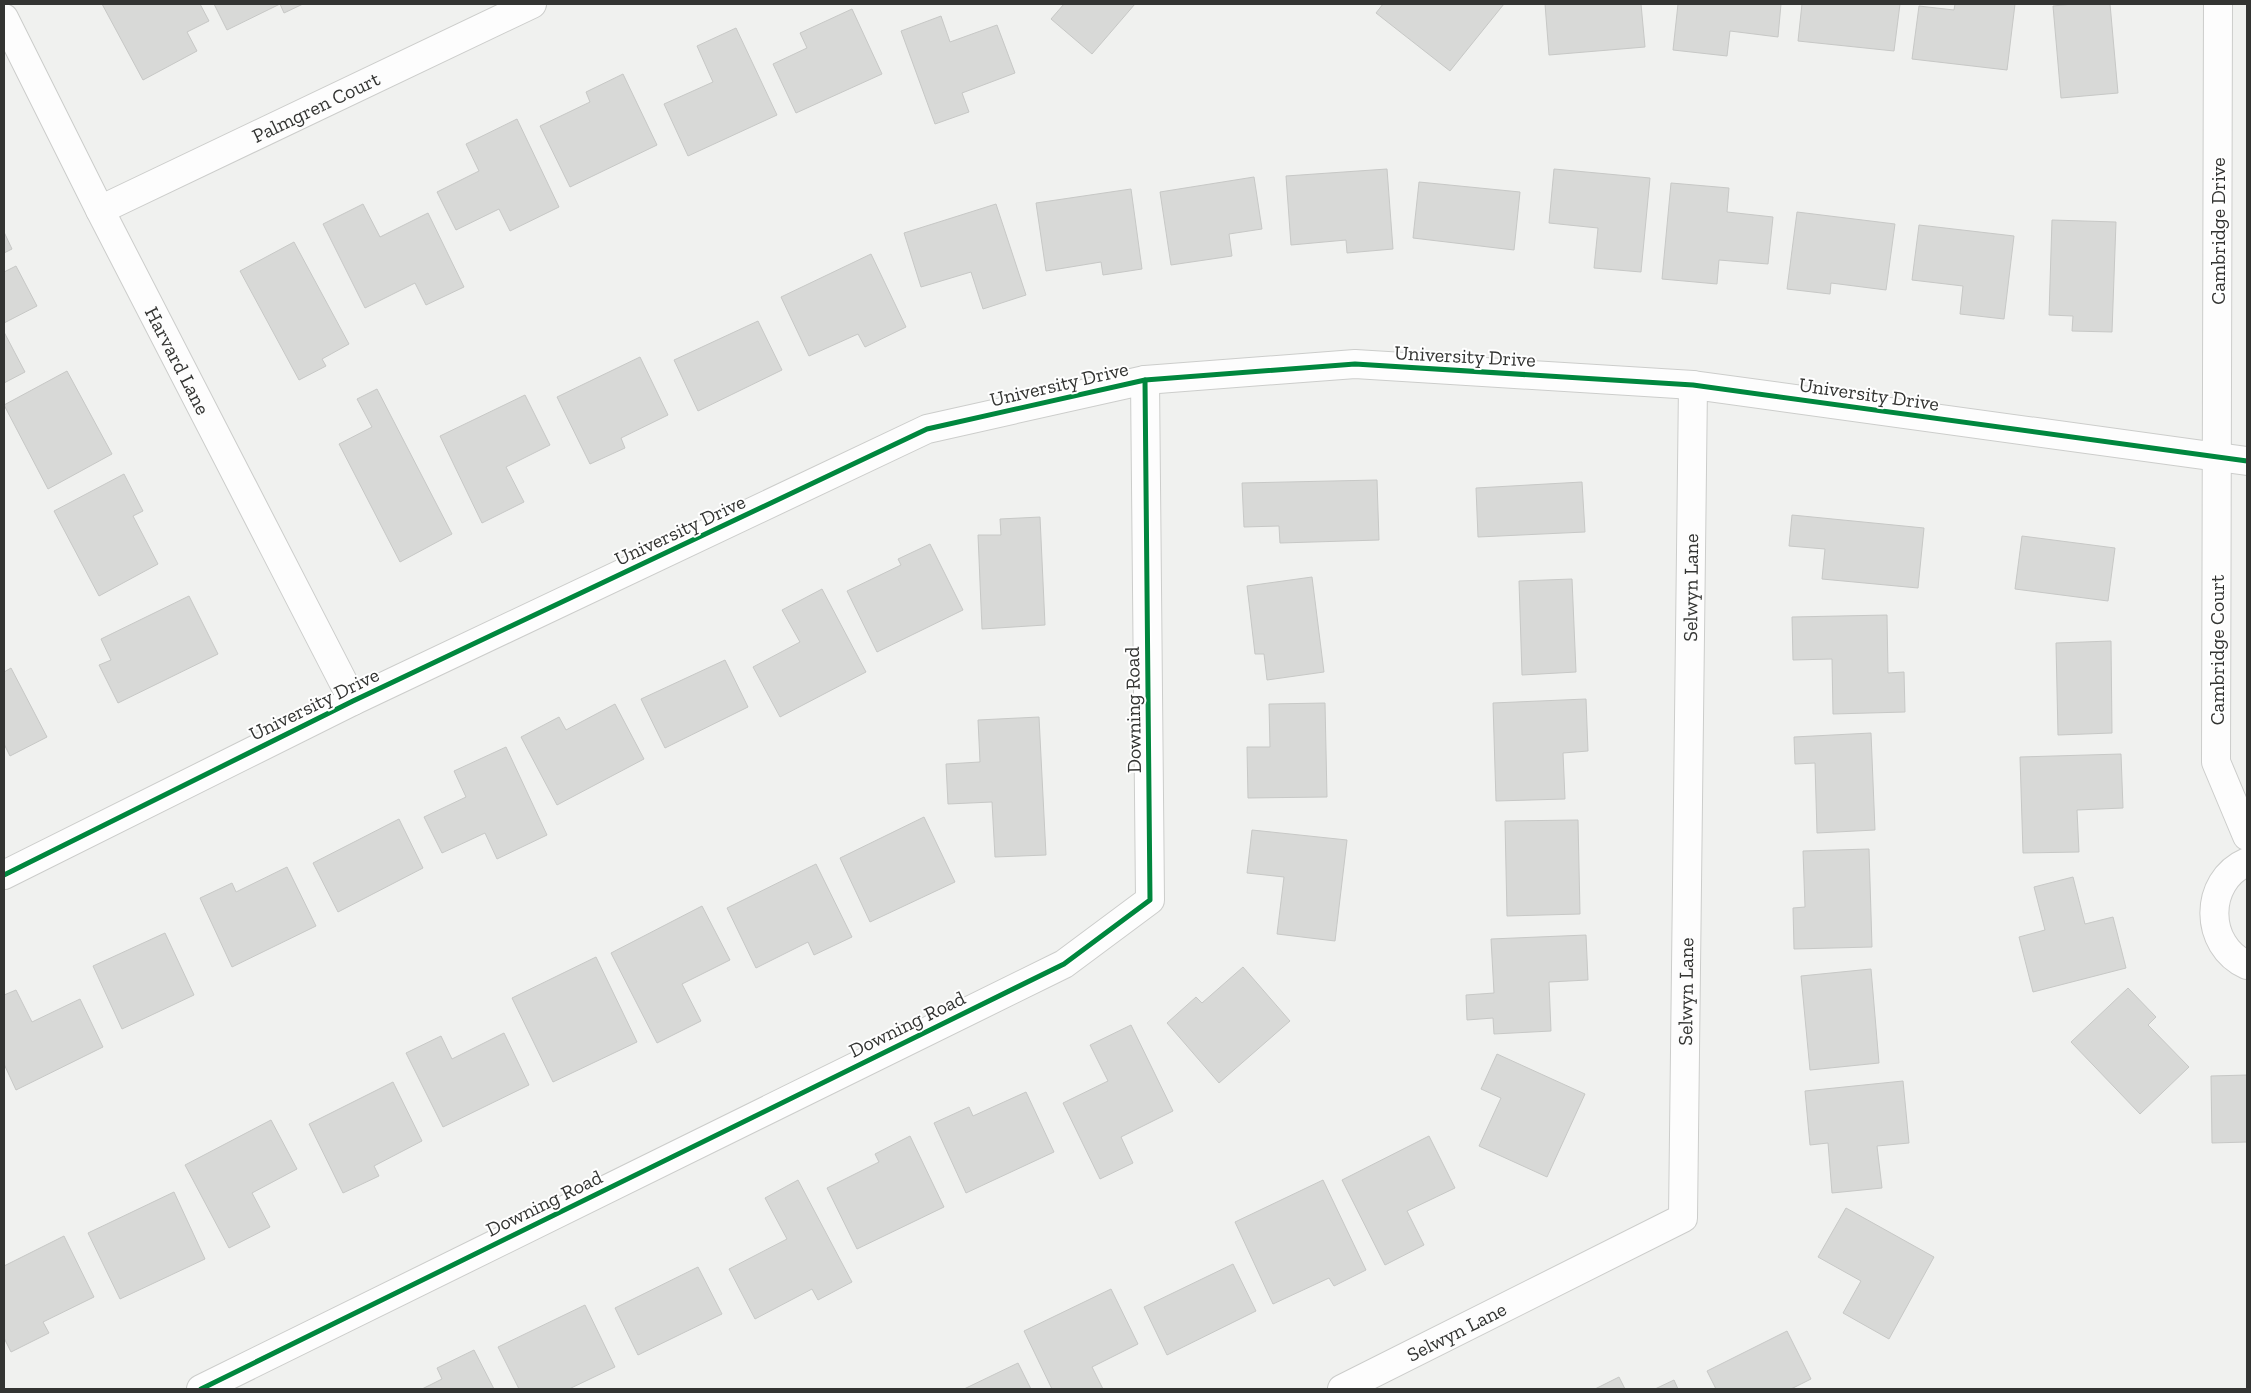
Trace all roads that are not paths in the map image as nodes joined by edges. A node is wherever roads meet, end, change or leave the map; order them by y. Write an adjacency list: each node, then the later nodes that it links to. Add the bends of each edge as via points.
1 (532, 4): 4 (street, Palmgren Court)
2 (2218, 4): 7 (street, Cambridge Drive)
3 (4, 18): 4 (street, Harvard Lane)
4 (100, 210): 9 (street, Harvard Lane)
5 (1145, 380): 6 (street, University Drive, via 1355,364); 9 (street, University Drive, via 928,429); 14 (street, Downing Road, via 1150,900 1064,964)
6 (1693, 384): 7 (street, University Drive); 15 (street, Selwyn Lane, via 1683,1218)
7 (2218, 457): 8 (street, University Drive); 10 (street, Cambridge Court, via 2216,762)
8 (2247, 461)
9 (353, 700): 12 (street, University Drive)
10 (2247, 836)
11 (2247, 862): 13 (street, via 2226,879 2216,895 2213,913 2216,932 2225,948)
12 (4, 875)
13 (2247, 965)
14 (201, 1389)
15 (1342, 1389)

